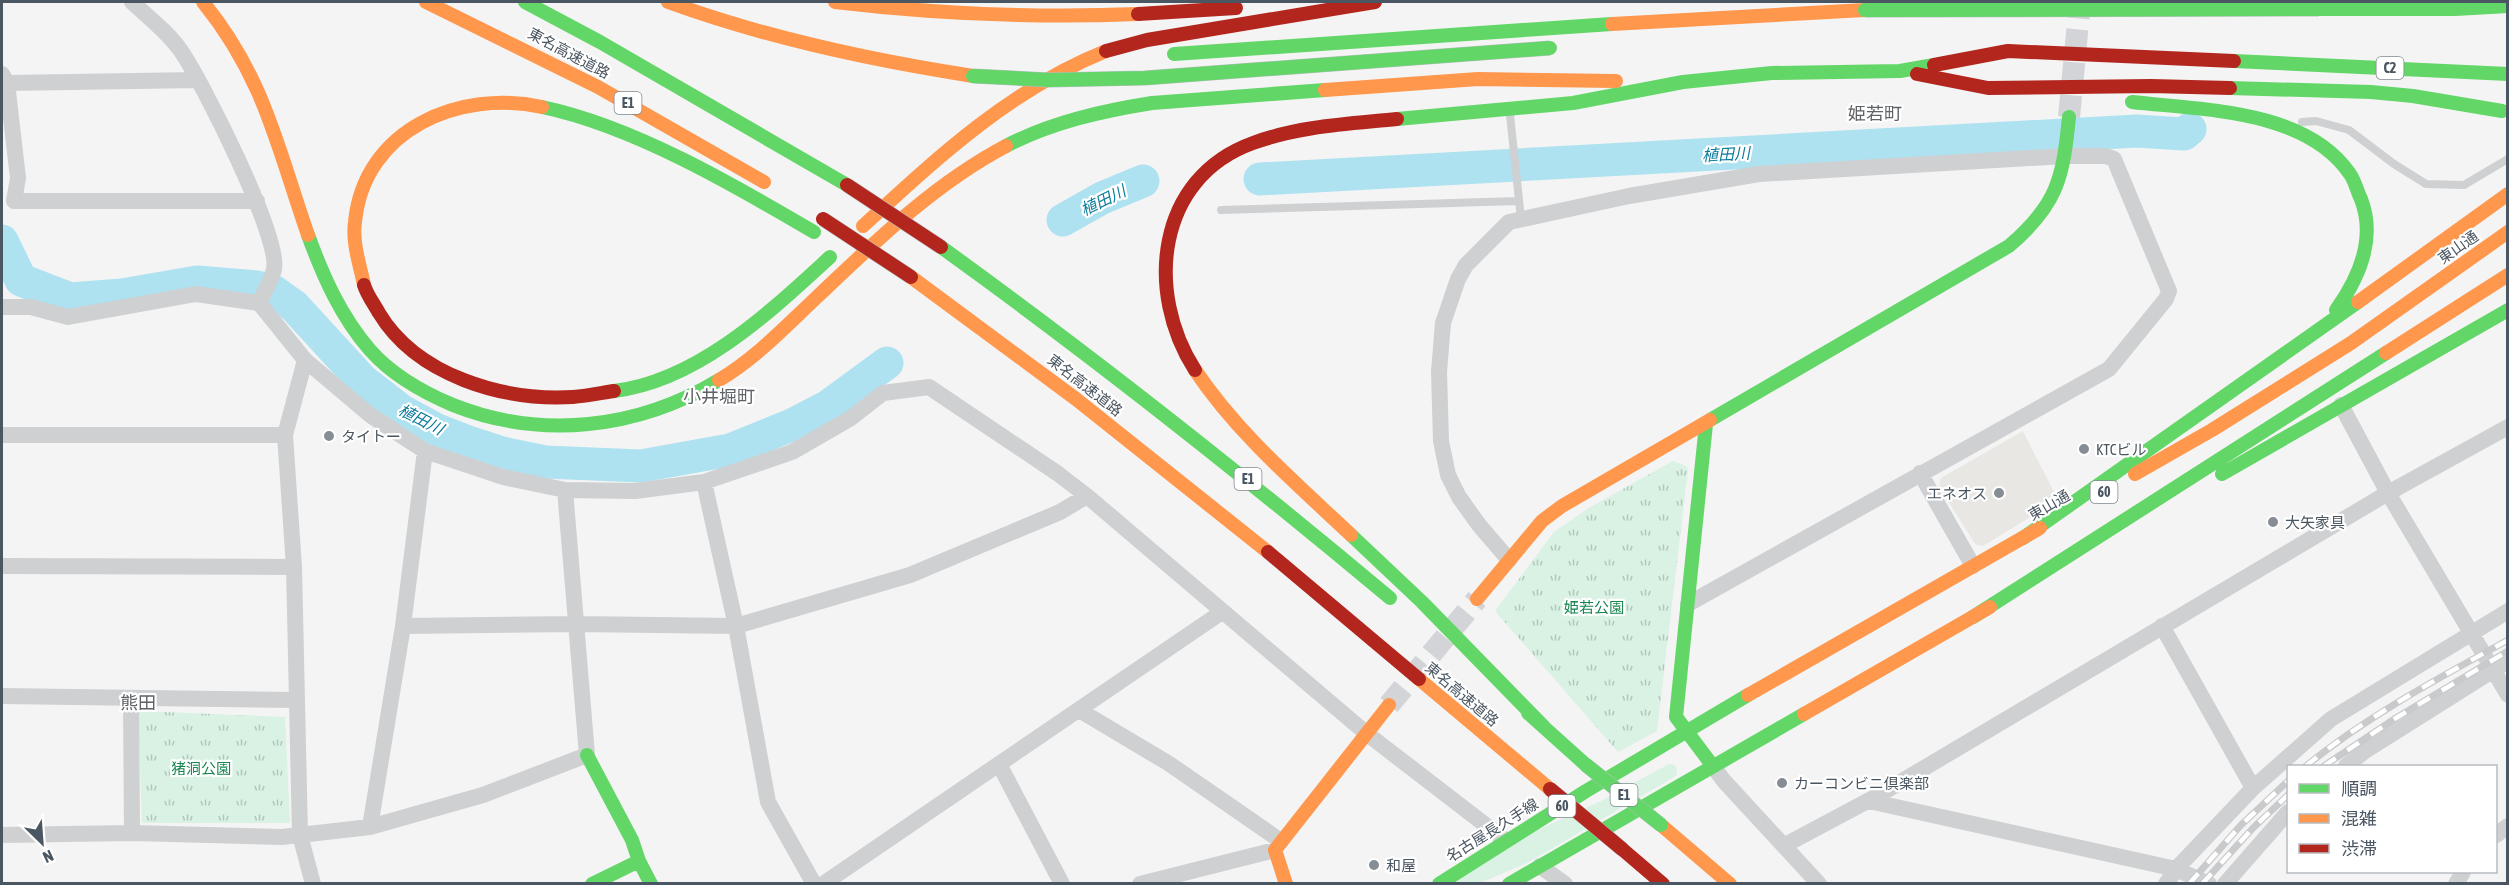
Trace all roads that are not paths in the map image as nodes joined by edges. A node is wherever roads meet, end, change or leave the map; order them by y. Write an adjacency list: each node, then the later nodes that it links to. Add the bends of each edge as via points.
1 (132, 2): 20 (street, via 179,48)
2 (203, 2): 21 (main road, via 236,45 252,75 266,106 321,273 353,329 370,351 415,387 468,411 528,425 615,421 673,404 701,391 750,358 935,193 1009,143 1066,120 1152,103 1478,79)
3 (426, 2): 30 (main road, 東名高速道路 / E1, via 581,77)
4 (525, 2): 67 (main road, 東名高速道路 / E1, bridge, via 847,185 941,247 1046,322 1199,441)
5 (668, 2): 14 (main road, bridge, via 730,25 893,64 973,76 1050,80 1145,78)
6 (834, 2): 11 (main road, via 1000,16)
7 (1317, 2): 9 (main road)
8 (1376, 2): 27 (main road, via 1110,49 1029,90)
9 (1271, 5)
10 (2508, 6): 12 (main road, bridge, via 2241,11 2034,7)
11 (1248, 7)
12 (1865, 10): 13 (main road); 15 (main road, via 1547,27)
13 (1668, 35)
14 (1554, 48)
15 (1157, 56)
16 (1113, 66): 27 (main road, via 1060,85)
17 (1900, 71): 18 (main road, C2, via 2008,51); 21 (main road, via 1772,73); 22 (main road, via 1988,88)
18 (2508, 74)
19 (4, 79): 20 (street); 32 (street, via 18,178 14,201)
20 (198, 80): 32 (street)
21 (1683, 82): 23 (main road, via 1573,103)
22 (2025, 88): 24 (main road, via 2151,86 2371,92); 26 (main road)
23 (1510, 109): 33 (lane); 84 (main road, via 1313,127 1251,143 1210,168 1193,185 1172,224 1164,270 1178,337 1213,397 1266,455)
24 (2502, 111)
25 (2069, 117): 28 (main road)
26 (2279, 123): 29 (lane, via 2316,121 2349,130 2426,184 2464,185); 46 (main road, via 2313,139 2338,160 2356,185 2365,216 2365,249 2355,281 2334,313)
27 (948, 150): 38 (main road, via 778,303 723,346 643,386 594,396 554,399 502,391 466,380 418,357 397,339 369,301 360,279 354,229 357,204 365,184 384,154 405,134 435,115 459,106 509,102 564,112 634,138 725,182 824,239)
28 (2066, 151): 36 (street, via 1759,174); 50 (main road, via 2055,195 2029,230 2009,246); 55 (street, via 2114,159 2169,291 2166,299 2109,369)
29 (2508, 159)
30 (772, 187)
31 (2508, 194): 46 (main road)
32 (257, 201): 42 (street, via 272,246 274,268)
33 (1519, 201): 34 (lane); 36 (lane)
34 (1221, 210)
35 (818, 216): 49 (main road, 東名高速道路, bridge, via 911,277)
36 (1520, 218): 61 (street, via 1509,222 1466,265 1458,279 1443,322 1439,372 1441,441 1448,475 1479,525)
37 (2508, 232): 60 (main road, 東山通 / 60, via 2282,387)
38 (873, 270)
39 (2508, 275): 45 (main road)
40 (2508, 284): 45 (main road)
41 (902, 288): 49 (main road)
42 (261, 300): 43 (street, via 196,294 68,317 31,307); 47 (street)
43 (2, 307)
44 (2508, 310): 48 (main road)
45 (2433, 324): 70 (main road)
46 (2301, 343): 60 (main road)
47 (305, 360): 53 (street); 54 (street, via 370,415)
48 (2341, 405): 58 (street); 70 (main road)
49 (1094, 412): 115 (main road, 東名高速道路, bridge, via 1229,520)
50 (1706, 424): 61 (main road, via 1562,506 1542,520); 66 (main road)
51 (2508, 427): 58 (street)
52 (2, 435): 53 (street)
53 (285, 435): 64 (street)
54 (425, 451): 57 (street, via 503,477); 72 (street)
55 (1920, 473): 63 (street); 66 (street)
56 (704, 482): 57 (street, via 635,491); 59 (street, via 792,453 851,418 883,393 929,387); 73 (street)
57 (565, 490): 71 (street)
58 (2388, 493): 74 (street); 75 (street)
59 (1087, 496): 69 (street); 73 (street, via 1060,512 910,575)
60 (2023, 538): 63 (main road, 東山通 / 60)
61 (1509, 560): 65 (main road)
62 (2, 566): 64 (street)
63 (1973, 566): 85 (main road, 東山通 / 60)
64 (294, 567): 81 (street)
65 (1477, 599)
66 (1688, 604): 85 (main road, via 1676,717)
67 (1399, 605)
68 (2508, 610): 75 (street)
69 (1222, 612): 83 (street); 86 (street)
70 (1972, 617): 89 (main road)
71 (575, 624): 72 (street); 73 (street); 87 (street)
72 (403, 626): 94 (street)
73 (736, 626): 107 (street, via 768,802)
74 (2162, 626): 91 (street); 92 (street)
75 (2470, 632): 77 (street); 91 (street, via 2331,719)
76 (1435, 635): 84 (main road, 東名高速道路 / E1)
77 (2500, 665): 78 (street); 90 (street)
78 (2508, 695)
79 (2, 696): 80 (street)
80 (130, 698): 81 (street); 95 (street)
81 (297, 700): 97 (street)
82 (1389, 705): 86 (main road)
83 (1079, 710): 88 (street); 99 (street, via 1168,763)
84 (1544, 726): 116 (main road, 東名高速道路 / E1, bridge)
85 (1687, 732): 89 (main road); 98 (main road, 名古屋長久手線 / 60)
86 (1366, 733): 98 (street); 99 (main road)
87 (587, 755): 94 (street, via 483,795); 101 (main road)
88 (999, 764): 108 (street); 109 (street)
89 (1712, 765): 100 (street); 102 (main road)
90 (2347, 765)
91 (2253, 788): 103 (street)
92 (1869, 801): 100 (street); 103 (street)
93 (2287, 814): 120 (street)
94 (370, 827): 97 (street)
95 (132, 833): 96 (street); 97 (street)
96 (2, 835)
97 (300, 835): 104 (street)
98 (1505, 840): 112 (main road, 名古屋長久手線 / 60)
99 (1278, 845): 110 (street); 111 (main road)
100 (1785, 845): 117 (street)
101 (639, 861): 105 (main road); 106 (main road)
102 (1540, 866): 113 (main road); 114 (street)
103 (2176, 869): 118 (street); 119 (street)
104 (313, 884)
105 (592, 884)
106 (651, 884)
107 (814, 884)
108 (823, 884)
109 (1062, 884)
110 (1140, 884)
111 (1286, 884)
112 (1439, 884)
113 (1509, 884)
114 (1565, 884)
115 (1663, 884)
116 (1730, 884)
117 (1819, 884)
118 (2166, 884)
119 (2209, 884)
120 (2225, 884)

